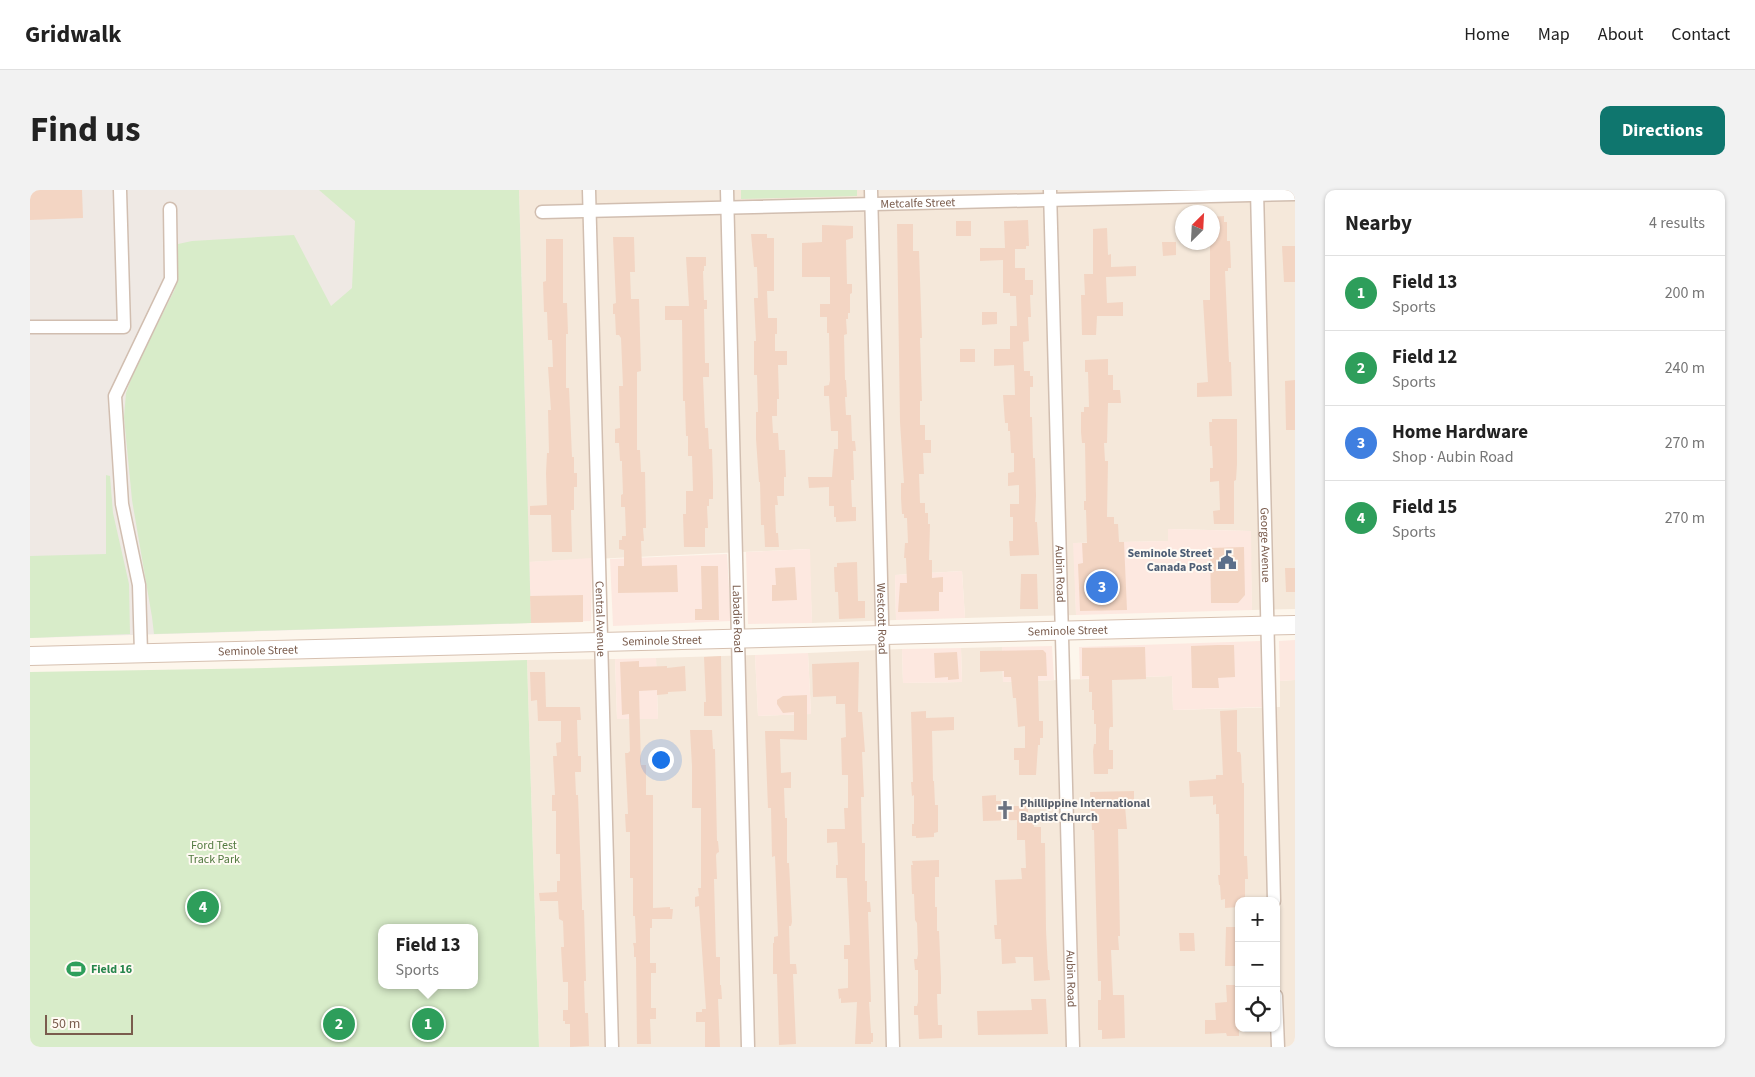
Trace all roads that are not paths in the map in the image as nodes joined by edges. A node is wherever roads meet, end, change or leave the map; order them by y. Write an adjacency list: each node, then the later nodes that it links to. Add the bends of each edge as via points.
1 (120, 190): 13 (street, via 124,326)
2 (589, 190): 11 (street, Central Avenue)
3 (727, 190): 9 (street, Labadie Road)
4 (871, 190): 8 (street, Westcott Road)
5 (1257, 192): 6 (street, Metcalfe Street); 7 (street, Metcalfe Street); 14 (street, George Avenue)
6 (1295, 194)
7 (1050, 195): 8 (street, Metcalfe Street); 16 (street, Aubin Road)
8 (871, 204): 9 (street, Metcalfe Street); 17 (street, Westcott Road)
9 (727, 208): 11 (street, Metcalfe Street); 18 (street, Labadie Road)
10 (170, 209): 20 (street, via 171,279 115,396 122,504 139,585)
11 (590, 211): 12 (street, Metcalfe Street); 19 (street, Central Avenue)
12 (542, 212)
13 (30, 327)
14 (1266, 625): 15 (street, Seminole Street); 16 (street, Seminole Street); 22 (street, George Avenue)
15 (1295, 625)
16 (1062, 630): 17 (street, Seminole Street); 27 (street, Aubin Road)
17 (882, 634): 18 (street, Seminole Street); 26 (street, Westcott Road)
18 (738, 638): 19 (street, Seminole Street); 25 (street, Labadie Road)
19 (602, 642): 20 (street, Seminole Street); 24 (street, Central Avenue)
20 (141, 653): 21 (street, Seminole Street)
21 (30, 656)
22 (1274, 897)
23 (1277, 1032): 28 (street)
24 (612, 1047)
25 (748, 1047)
26 (893, 1047)
27 (1073, 1047)
28 (1278, 1047)

